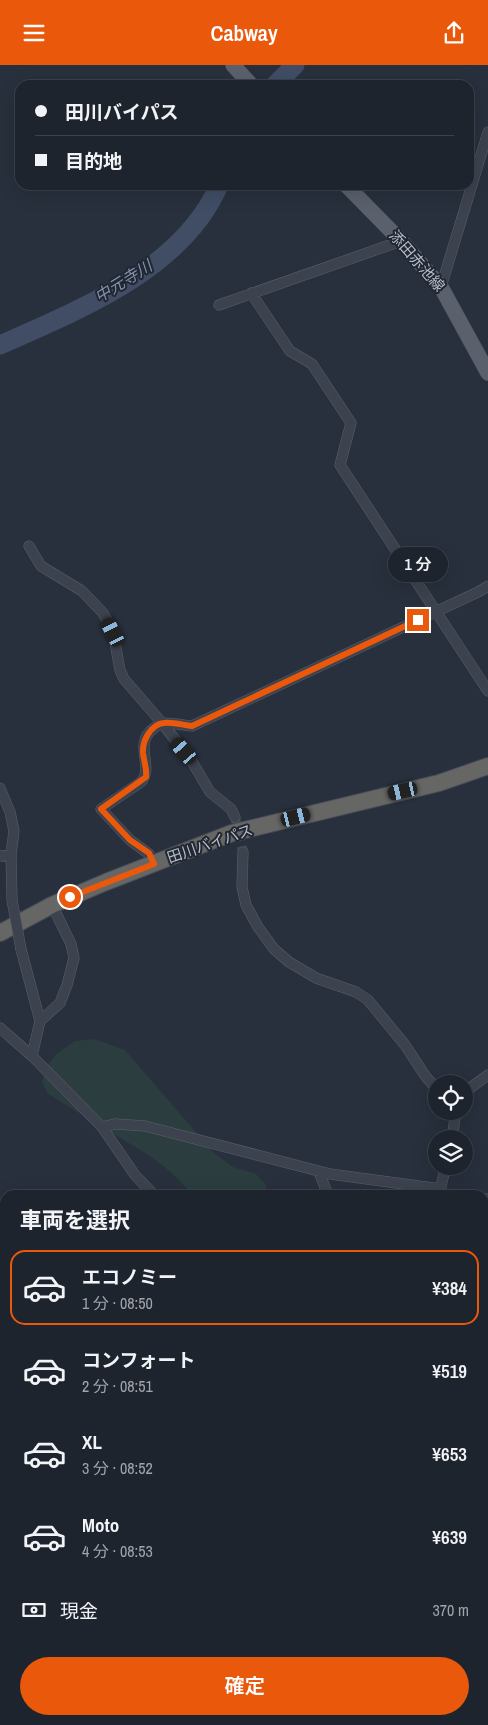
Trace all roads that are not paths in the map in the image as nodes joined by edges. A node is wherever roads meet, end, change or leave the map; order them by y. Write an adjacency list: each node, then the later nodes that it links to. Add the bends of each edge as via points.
1 (235, 67): 2 (main road)
2 (247, 80)
3 (488, 133): 4 (street)
4 (474, 179)
5 (351, 190): 7 (main road, 添田赤池線)
6 (471, 190): 8 (street)
7 (401, 241): 8 (main road, 添田赤池線); 9 (street)
8 (441, 287): 11 (main road, 添田赤池線)
9 (251, 293): 10 (street); 14 (street, via 290,351 312,364 351,423 340,465)
10 (219, 305)
11 (488, 373)
12 (29, 546): 16 (street, via 41,566 82,591 103,613 113,632 124,679)
13 (488, 586): 14 (street)
14 (435, 612): 15 (street); 16 (street, via 192,726)
15 (488, 691)
16 (162, 723): 19 (street, via 191,760 210,792 231,809); 22 (street, via 152,729 144,745 146,777 101,809 130,840 149,853)
17 (488, 766): 22 (highway, 田川バイパス, via 438,783 232,833)
18 (0, 787): 21 (street, via 14,831)
19 (235, 817)
20 (243, 852): 29 (street, via 242,887 246,905 274,949 289,963 316,978 356,992 368,1000)
21 (5, 855): 25 (street, bridge, via 21,949)
22 (154, 864): 23 (highway, 田川バイパス)
23 (52, 905): 24 (highway, 田川バイパス); 25 (street, via 71,944 74,958 60,1003)
24 (0, 933)
25 (40, 1021): 27 (street)
26 (0, 1028): 27 (street)
27 (32, 1056): 31 (street)
28 (488, 1075): 30 (street)
29 (428, 1079)
30 (473, 1086)
31 (102, 1127): 32 (street, via 116,1124 145,1126); 34 (street)
32 (319, 1171): 35 (street); 36 (street)
33 (444, 1175): 37 (street)
34 (149, 1190)
35 (326, 1190)
36 (427, 1190)
37 (440, 1190)

